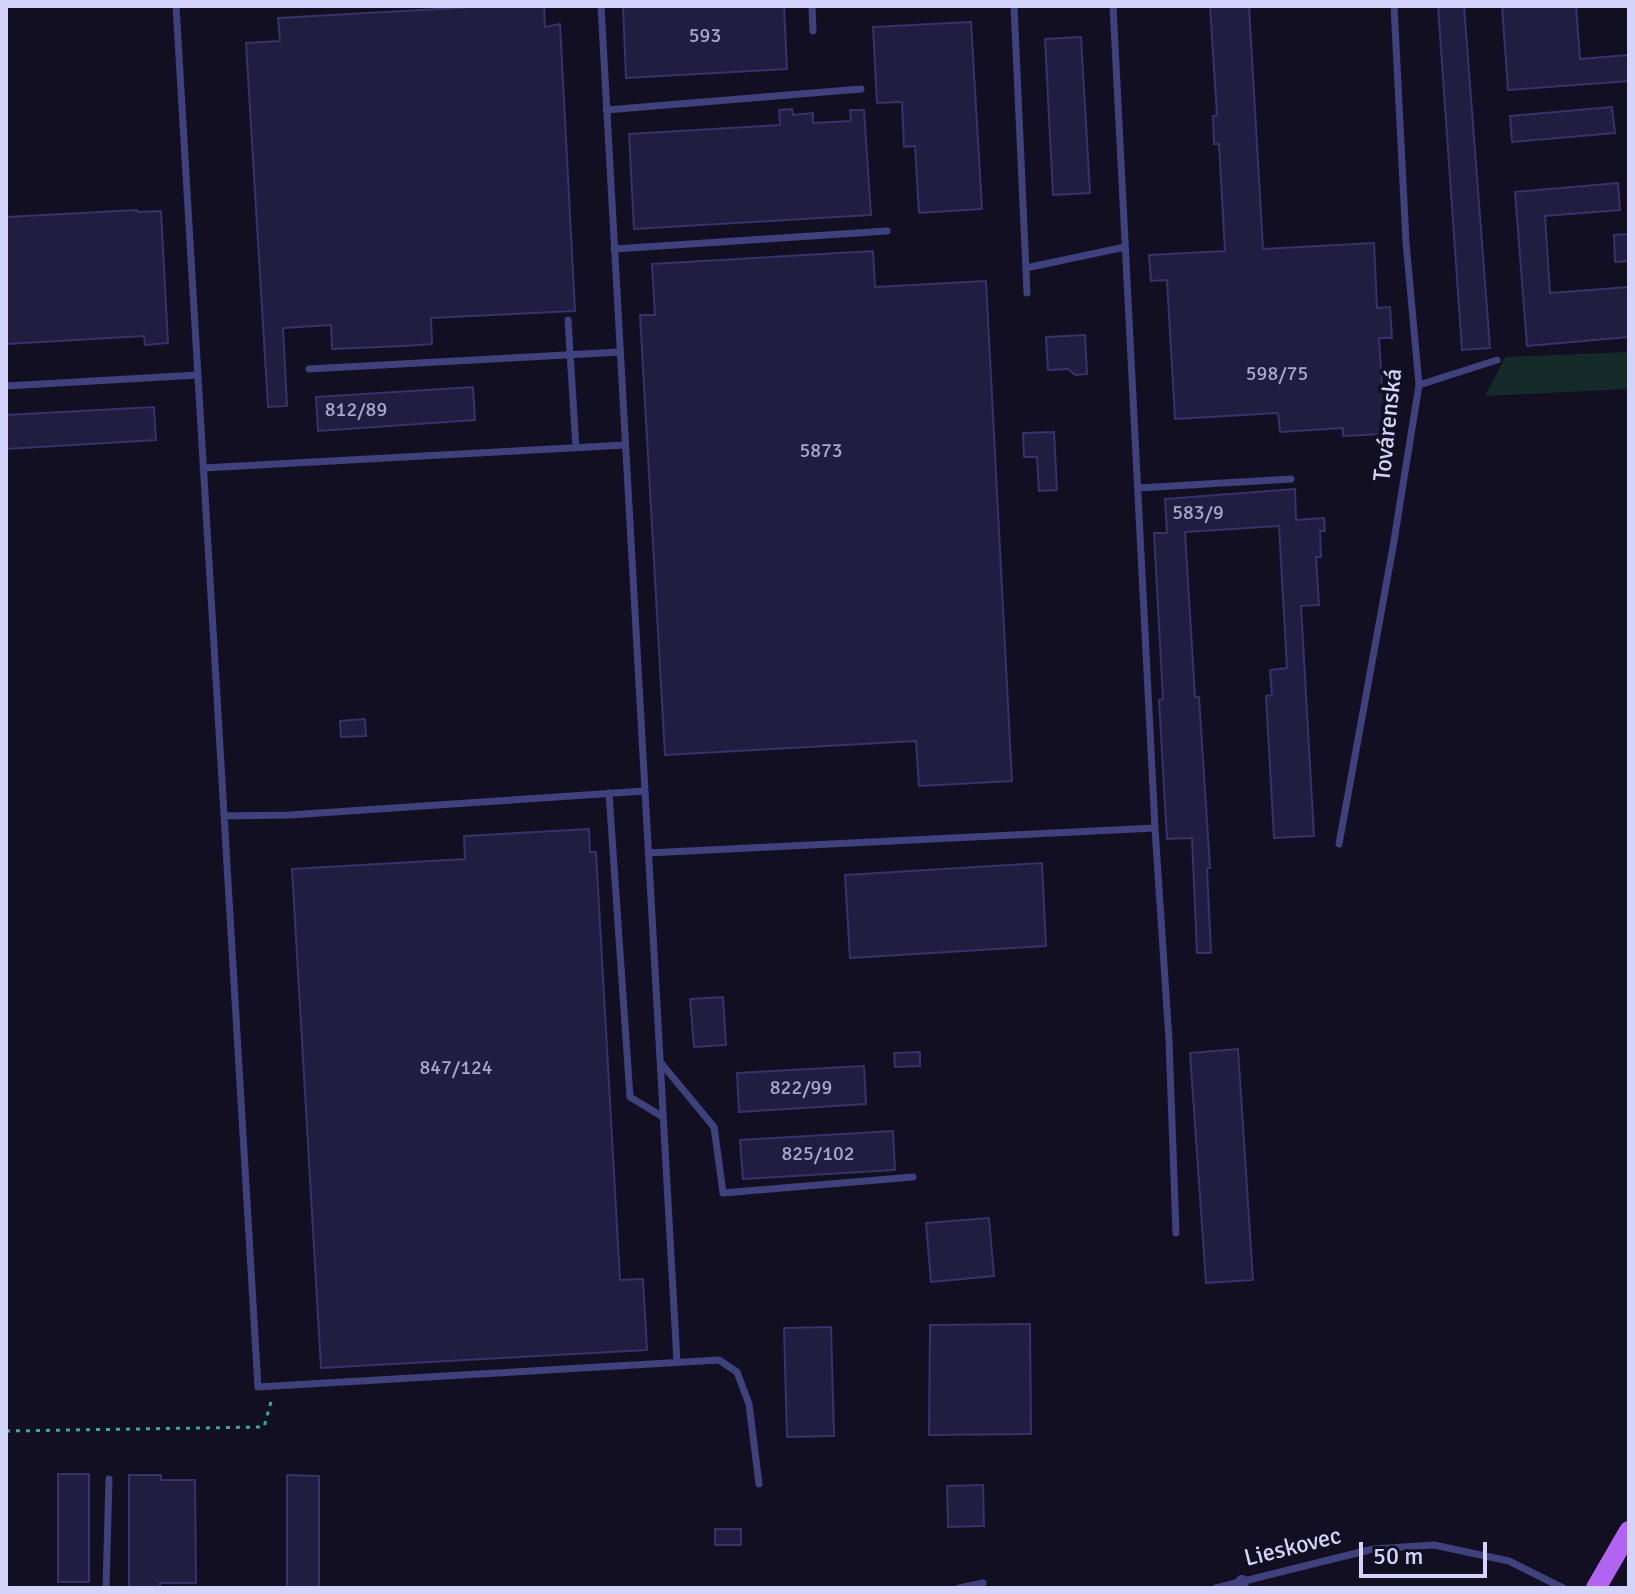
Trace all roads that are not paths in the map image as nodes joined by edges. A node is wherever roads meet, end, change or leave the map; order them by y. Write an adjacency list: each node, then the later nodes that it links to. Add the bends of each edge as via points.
1 (176, 6): 20 (lane)
2 (601, 6): 9 (lane)
3 (812, 6): 7 (lane)
4 (1014, 6): 13 (lane)
5 (1113, 6): 11 (lane)
6 (1394, 6): 21 (lane, Továrenská)
7 (813, 31)
8 (861, 89): 9 (lane)
9 (606, 110): 12 (lane)
10 (887, 231): 12 (lane)
11 (1125, 247): 13 (lane); 27 (lane)
12 (614, 249): 16 (lane)
13 (1026, 268): 14 (lane)
14 (1027, 293)
15 (568, 320): 17 (lane)
16 (620, 352): 17 (lane); 23 (lane)
17 (570, 355): 19 (lane); 24 (lane)
18 (1497, 360): 21 (lane)
19 (309, 369)
20 (198, 375): 22 (lane); 25 (lane)
21 (1419, 385): 32 (lane, Továrenská)
22 (6, 386)
23 (625, 445): 24 (lane); 28 (lane)
24 (576, 448): 25 (lane)
25 (203, 468): 30 (lane)
26 (1291, 479): 27 (lane)
27 (1138, 488): 31 (lane)
28 (645, 791): 29 (lane); 33 (lane)
29 (609, 793): 30 (lane); 35 (lane, via 630,1097)
30 (224, 816): 38 (lane, via 258,1387)
31 (1155, 828): 33 (lane); 37 (lane)
32 (1339, 844)
33 (648, 853): 34 (lane)
34 (660, 1061): 35 (lane); 36 (lane, via 714,1127 723,1193)
35 (663, 1117): 38 (lane)
36 (913, 1177)
37 (1176, 1233)
38 (677, 1362): 40 (lane, via 719,1360 737,1372 749,1404)
39 (109, 1479): 44 (lane)
40 (759, 1484)
41 (1629, 1531): 48 (main road)
42 (983, 1583): 45 (lane)
43 (1241, 1585): 46 (lane, Lieskovec); 47 (lane, Lieskovec, via 1373,1549 1434,1545 1509,1561)
44 (106, 1588)
45 (959, 1588)
46 (1216, 1588)
47 (1563, 1588)
48 (1596, 1588)

